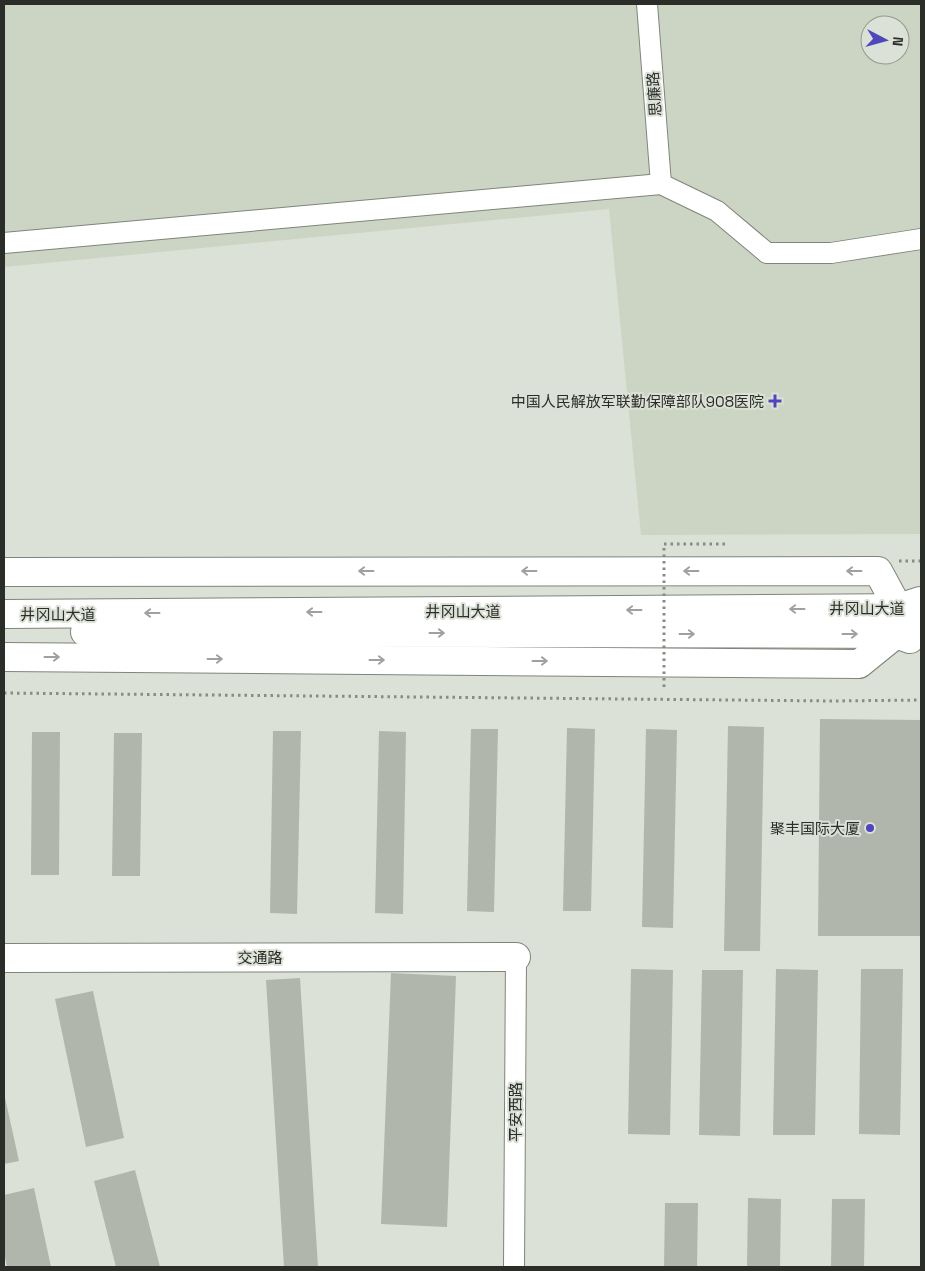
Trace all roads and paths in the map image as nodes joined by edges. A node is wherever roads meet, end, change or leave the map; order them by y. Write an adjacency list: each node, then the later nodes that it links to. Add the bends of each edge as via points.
1 (647, 4): 2 (street, 思廉路)
2 (660, 184): 3 (street, via 718,211 767,253 831,253); 4 (street)
3 (921, 239)
4 (4, 243)
5 (729, 544): 12 (path, bridge, via 664,544)
6 (4, 572): 8 (main road, one-way to 6, via 878,571)
7 (4, 614): 8 (main road, 井冈山大道, one-way to 7)
8 (911, 617): 9 (main road, 井冈山大道, one-way to 8); 10 (main road); 11 (main road, one-way to 8, via 859,664)
9 (4, 632)
10 (921, 642)
11 (4, 657)
12 (664, 687)
13 (4, 693): 14 (path)
14 (921, 700)
15 (516, 957): 16 (main road, 交通路); 17 (street, 平安西路)
16 (4, 958)
17 (514, 1267)

